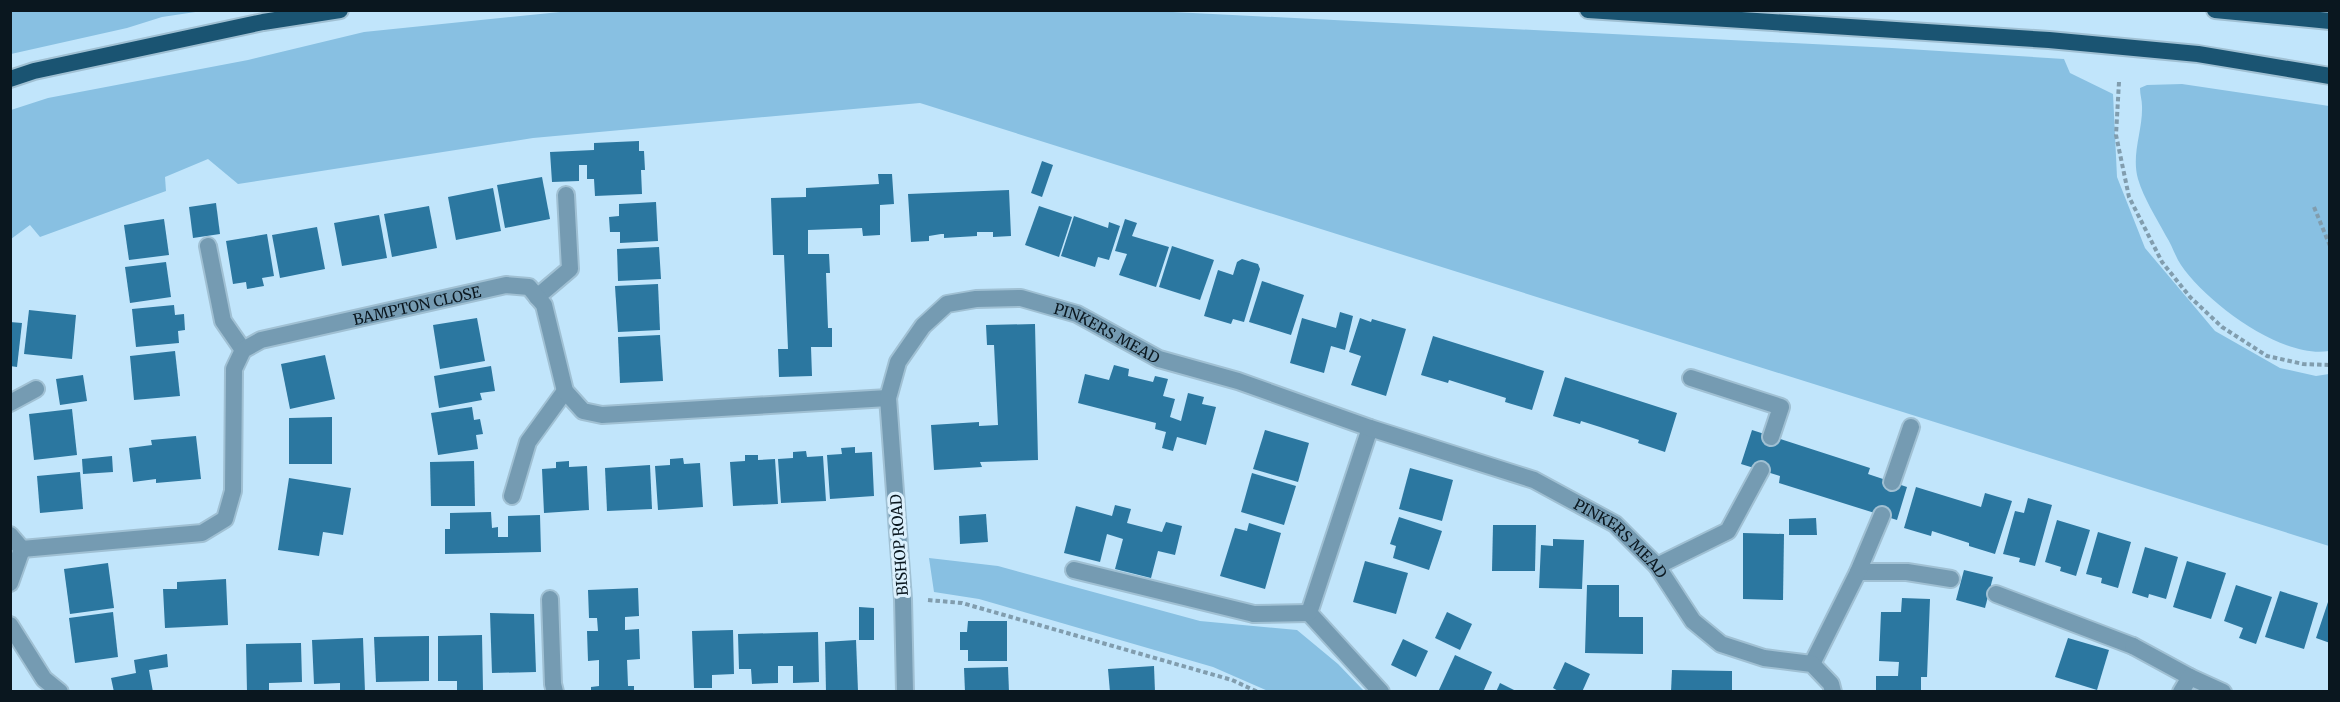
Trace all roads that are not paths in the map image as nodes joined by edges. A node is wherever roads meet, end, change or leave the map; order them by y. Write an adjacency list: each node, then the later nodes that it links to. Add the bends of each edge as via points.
1 (339, 10): 6 (highway, via 263,22)
2 (1588, 10): 5 (highway, via 2049,40 2198,54)
3 (2214, 10): 4 (highway)
4 (2330, 21)
5 (2330, 76)
6 (10, 79)
7 (566, 195): 9 (street, via 570,269)
8 (208, 246): 10 (street, via 223,321)
9 (537, 297): 10 (street, BAMPTON CLOSE, via 529,287 506,285 261,340); 13 (street, via 544,305)
10 (243, 350): 24 (street, via 234,369 233,491 225,519 202,533)
11 (1691, 378): 18 (street, via 1780,407)
12 (36, 389): 15 (street)
13 (565, 391): 14 (street, via 583,411 602,415); 21 (street, via 528,442)
14 (888, 398): 17 (street, PINKERS MEAD, via 898,362 923,326 947,304 976,298 1021,298 1077,314 1159,359 1238,381); 38 (street, BISHOP ROAD, via 903,599)
15 (10, 403)
16 (1911, 427): 20 (street)
17 (1370, 428): 25 (street, PINKERS MEAD, via 1534,480 1615,524); 32 (street)
18 (1771, 437)
19 (1761, 470): 25 (street, via 1728,531)
20 (1892, 482)
21 (512, 496)
22 (1882, 515): 27 (street)
23 (10, 535): 24 (street)
24 (22, 549): 29 (street)
25 (1657, 566): 34 (street, PINKERS MEAD, via 1693,621 1721,644 1764,658)
26 (1074, 570): 32 (street, via 1254,614)
27 (1858, 572): 28 (street, via 1907,572); 34 (street)
28 (1951, 579)
29 (10, 583)
30 (1996, 594): 35 (street, via 2133,646)
31 (549, 599): 37 (street)
32 (1309, 613): 39 (street)
33 (10, 625): 36 (street, via 44,680)
34 (1812, 664): 40 (street, via 1831,684)
35 (2186, 684): 41 (street)
36 (60, 692)
37 (555, 692)
38 (905, 692)
39 (1381, 692)
40 (1833, 692)
41 (2223, 692)

